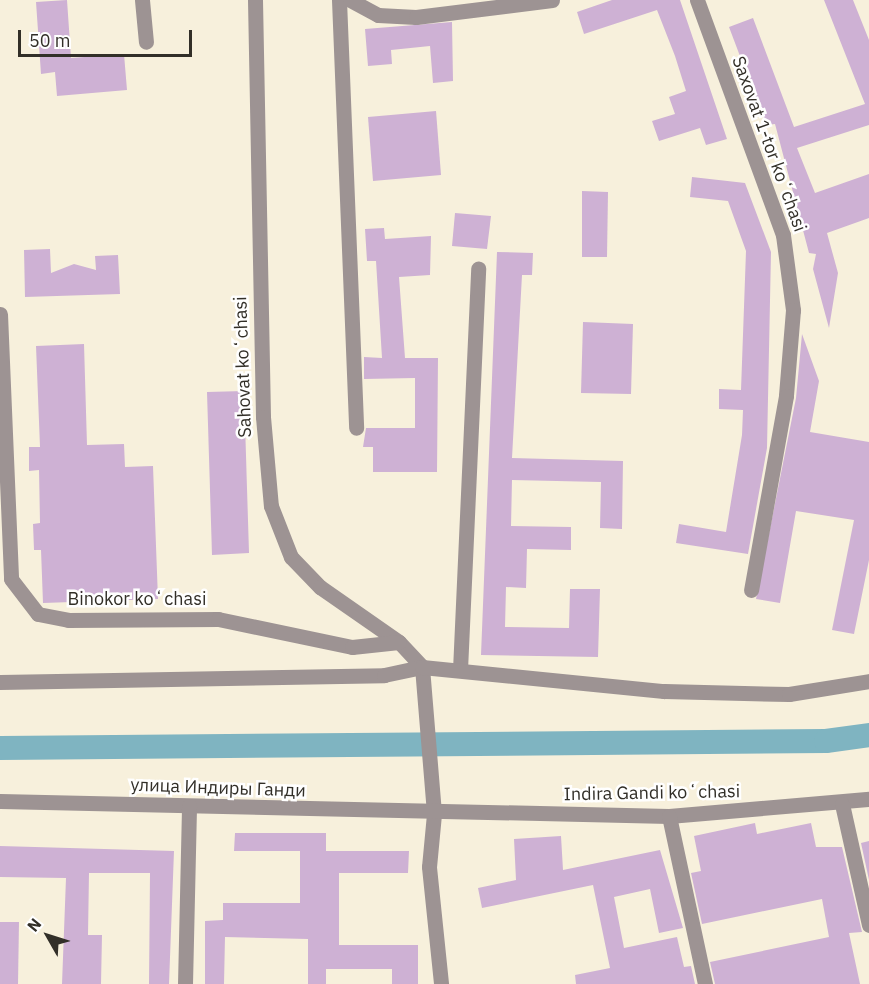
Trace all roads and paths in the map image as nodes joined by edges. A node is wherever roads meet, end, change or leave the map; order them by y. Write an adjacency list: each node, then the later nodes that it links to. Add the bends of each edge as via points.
1 (142, 0): 7 (street)
2 (255, 0): 12 (street, Sahovat koʻchasi, via 263,417 271,506 298,564 320,587)
3 (339, 0): 10 (street)
4 (350, 0): 5 (street, via 378,15 416,17)
5 (552, 0)
6 (697, 0): 11 (street, Saxovat 1-tor koʻchasi, via 783,235 793,310 786,396)
7 (146, 42)
8 (478, 268): 14 (street)
9 (0, 314): 12 (street, Binokor koʻchasi, via 11,579 38,614 68,620 218,619 352,646)
10 (356, 428)
11 (751, 590)
12 (399, 642): 13 (street, Sahovat koʻchasi)
13 (422, 667): 14 (street); 16 (street, via 384,675); 21 (street, via 429,705)
14 (460, 670): 15 (street, via 664,691 789,694)
15 (869, 681)
16 (0, 682)
17 (869, 799): 19 (street, Indira Gandi koʻchasi)
18 (0, 801): 20 (street, улица Индиры Ганди)
19 (842, 804): 22 (street, Indira Gandi koʻchasi); 23 (street)
20 (189, 806): 21 (street, улица Индиры Ганди); 24 (street)
21 (434, 813): 22 (street, Indira Gandi koʻchasi); 25 (street, via 429,867)
22 (669, 816): 26 (street)
23 (869, 925)
24 (185, 984)
25 (441, 984)
26 (705, 984)

